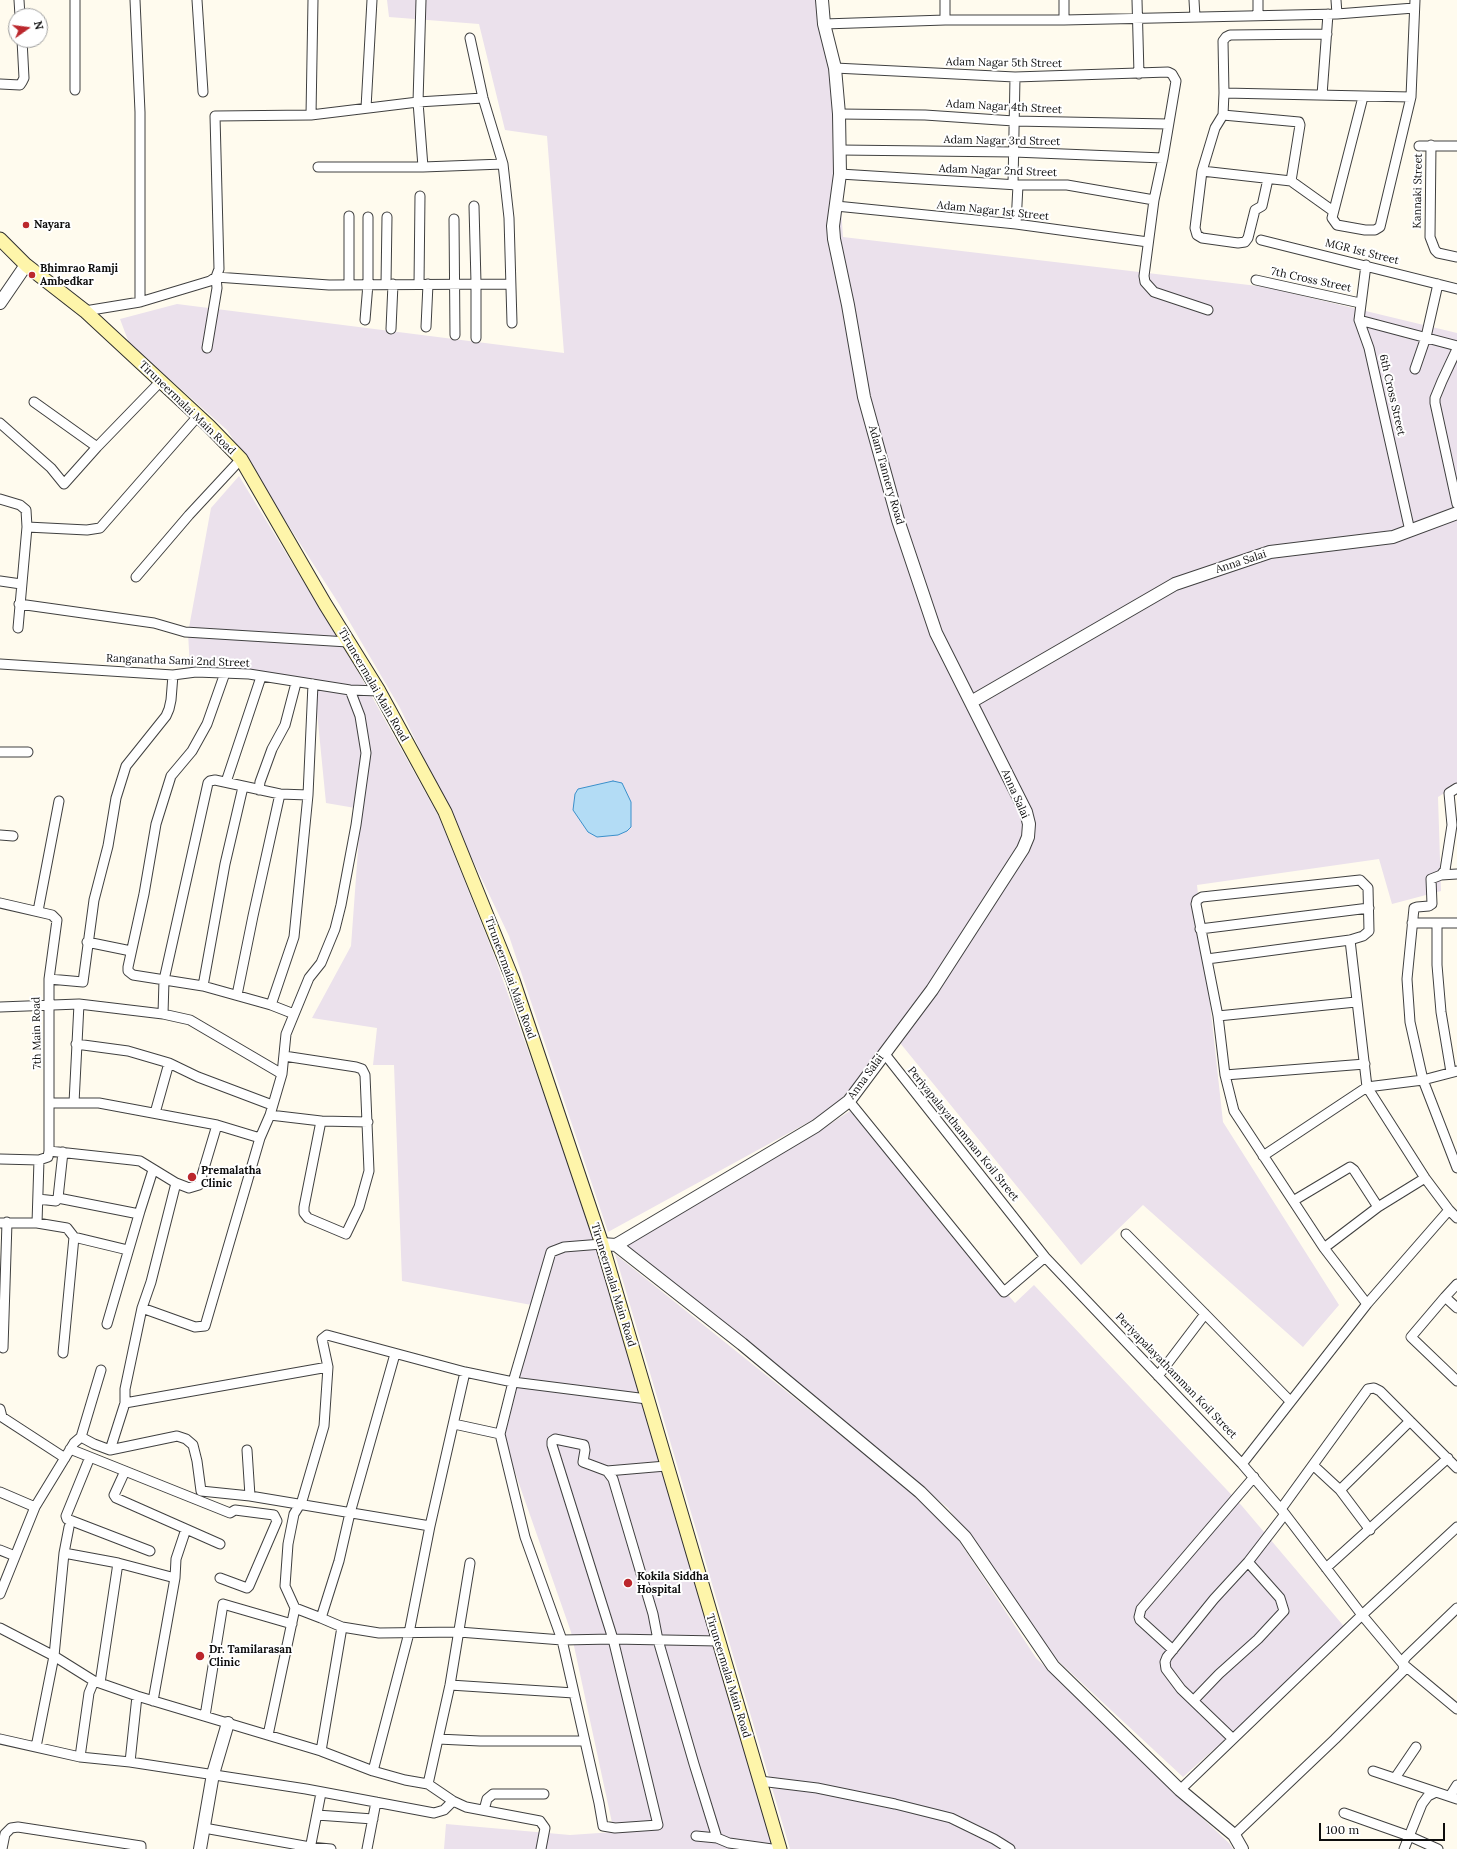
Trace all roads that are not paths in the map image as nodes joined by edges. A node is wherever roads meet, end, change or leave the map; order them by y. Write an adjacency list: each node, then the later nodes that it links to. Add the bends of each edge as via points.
1 (75, 0): 29 (street)
2 (135, 0): 84 (street, via 140,112)
3 (197, 0): 30 (street)
4 (313, 0): 39 (street)
5 (372, 0): 37 (street)
6 (421, 0): 36 (street)
7 (822, 0): 21 (street, Adam Tannery Road)
8 (945, 0): 19 (street)
9 (1064, 0): 20 (street)
10 (1137, 0): 18 (street)
11 (1194, 0): 17 (street)
12 (1258, 0): 16 (street)
13 (1336, 0): 15 (street)
14 (1414, 4): 15 (street); 34 (street)
15 (1332, 14): 16 (street); 22 (street)
16 (1258, 15): 17 (street)
17 (1195, 17): 18 (street)
18 (1137, 18): 20 (street); 26 (street)
19 (945, 20): 20 (street); 21 (street)
20 (1064, 20)
21 (824, 24): 25 (street, Adam Tannery Road)
22 (1327, 34): 31 (street, via 1226,37 1223,41); 32 (street)
23 (470, 38): 35 (street)
24 (22, 48): 28 (street, via 22,82 20,85)
25 (835, 68): 27 (street, Adam Nagar 5th Street); 38 (street, Adam Tannery Road)
26 (1140, 74): 27 (street, Adam Nagar 5th Street); 42 (street, Adam Nagar 5th Street, via 1168,72 1176,81)
27 (1015, 77): 41 (street)
28 (0, 84)
29 (75, 90)
30 (203, 92)
31 (1224, 93): 32 (street); 40 (street)
32 (1322, 95): 33 (street)
33 (1363, 97): 34 (street); 61 (street)
34 (1411, 97): 61 (street, via 1380,227 1365,230 1337,225 1332,218)
35 (483, 98): 36 (street); 49 (street)
36 (418, 102): 37 (street); 50 (street)
37 (366, 108): 39 (street)
38 (839, 114): 41 (street, Adam Nagar 4th Street, via 925,115); 46 (street, Adam Tannery Road)
39 (311, 115): 73 (street, via 215,116 219,269)
40 (1223, 115): 52 (street, via 1215,128); 55 (street, via 1299,122)
41 (1014, 121): 42 (street, Adam Nagar 4th Street); 47 (street)
42 (1168, 124): 48 (street)
43 (1431, 145): 44 (street); 45 (street); 70 (street, Kannaki Street, via 1430,237 1438,253)
44 (1419, 146)
45 (1457, 146)
46 (840, 150): 47 (street, Adam Nagar 3rd Street); 53 (street, Adam Tannery Road)
47 (1014, 152): 48 (street, Adam Nagar 3rd Street); 56 (street)
48 (1163, 158): 58 (street)
49 (503, 164): 50 (street); 81 (street, via 509,218)
50 (423, 167): 51 (street)
51 (318, 168)
52 (1202, 171): 54 (street); 54 (street, via 1195,228 1197,235 1238,243 1245,242 1248,238 1255,210 1262,206)
53 (840, 174): 56 (street, Adam Nagar 2nd Street); 60 (street, Adam Tannery Road)
54 (1268, 178): 55 (street)
55 (1291, 181): 61 (street)
56 (1016, 185): 58 (street, Adam Nagar 2nd Street, via 1067,185); 66 (street)
57 (420, 196): 78 (street)
58 (1154, 200): 69 (street)
59 (474, 206): 80 (street)
60 (836, 206): 66 (street, Adam Nagar 1st Street); 126 (street, Adam Tannery Road, via 834,239 864,397 898,520 936,633)
61 (1333, 211)
62 (349, 216): 75 (street)
63 (368, 217): 76 (street)
64 (387, 217): 77 (street)
65 (454, 219): 79 (street)
66 (1016, 224): 69 (street, Adam Nagar 1st Street)
67 (0, 239): 71 (main road, Tiruneermalai Main Road)
68 (1261, 240): 72 (street, MGR 1st Street)
69 (1148, 242): 87 (street, via 1144,276 1148,287 1154,292)
70 (1457, 257)
71 (26, 265): 85 (street); 88 (main road, Tiruneermalai Main Road)
72 (1366, 265): 82 (street, MGR 1st Street); 86 (street, 6th Cross Street)
73 (216, 277): 75 (street); 84 (street); 98 (street, via 217,288)
74 (1256, 280): 86 (street, 7th Cross Street)
75 (349, 284): 76 (street)
76 (368, 284): 77 (street); 89 (street)
77 (390, 284): 78 (street); 93 (street)
78 (424, 284): 79 (street); 92 (street)
79 (455, 284): 80 (street); 94 (street)
80 (476, 284): 81 (street); 96 (street)
81 (510, 284): 91 (street)
82 (1438, 284): 83 (street, MGR 1st Street); 95 (street)
83 (1457, 289)
84 (140, 302): 88 (street)
85 (0, 303)
86 (1360, 303): 90 (street, 6th Cross Street)
87 (1208, 310)
88 (85, 311): 101 (main road, Tiruneermalai Main Road)
89 (365, 320)
90 (1359, 320): 95 (street); 111 (street, 6th Cross Street, via 1369,348)
91 (512, 323)
92 (426, 327)
93 (391, 329)
94 (454, 335)
95 (1426, 337): 97 (street); 100 (street)
96 (476, 338)
97 (1457, 346)
98 (207, 348)
99 (1457, 349): 108 (street, via 1435,398)
100 (1415, 369)
101 (160, 382): 103 (main road, Tiruneermalai Main Road); 105 (street)
102 (34, 402): 105 (street)
103 (198, 416): 106 (main road, Tiruneermalai Main Road); 110 (street, via 100,528 87,530)
104 (0, 423): 105 (street, via 52,468 64,484)
105 (97, 447)
106 (241, 459): 112 (street); 117 (main road, Tiruneermalai Main Road)
107 (0, 499): 110 (street, via 20,504 26,510)
108 (1457, 504)
109 (1457, 513): 111 (street, Anna Salai)
110 (27, 527): 114 (street)
111 (1410, 531): 126 (street, Anna Salai, via 1393,537 1270,552 1175,584)
112 (136, 577)
113 (0, 582): 114 (street)
114 (21, 584): 115 (street)
115 (19, 604): 116 (street); 117 (street, via 154,623 185,632)
116 (18, 628)
117 (348, 642): 125 (main road, Tiruneermalai Main Road)
118 (0, 664): 120 (street, Ranganatha Sami 2nd Street)
119 (225, 673): 120 (street, Ranganatha Sami 2nd Street, via 196,672); 121 (street, Ranganatha Sami 2nd Street); 149 (street, via 207,724 192,751 171,776 156,824)
120 (173, 675): 148 (street, via 171,700 166,716 126,766 116,798)
121 (261, 677): 122 (street, Ranganatha Sami 2nd Street); 129 (street)
122 (296, 683): 123 (street, Ranganatha Sami 2nd Street); 132 (street, via 285,724 272,749)
123 (313, 684): 124 (street, Ranganatha Sami 2nd Street); 134 (street)
124 (350, 690): 125 (street, Ranganatha Sami 2nd Street); 161 (street, via 360,716 366,753 356,825 335,929 321,963 309,978)
125 (379, 691): 203 (main road, Tiruneermalai Main Road, via 445,812 513,980)
126 (970, 702): 164 (street, Anna Salai, via 1026,812 1029,824 1028,837 1023,849 932,990)
127 (0, 752): 128 (street)
128 (28, 752)
129 (226, 782): 130 (street); 152 (street, via 215,780 208,783)
130 (243, 787): 132 (street); 153 (street, via 225,864)
131 (1457, 788): 139 (street, via 1449,793 1452,825 1445,870)
132 (259, 790): 133 (street)
133 (280, 794): 134 (street); 154 (street)
134 (308, 795): 158 (street, via 294,937)
135 (59, 801): 142 (street)
136 (0, 835): 137 (street)
137 (13, 836)
138 (1457, 874): 139 (street)
139 (1441, 875): 143 (street, via 1431,879 1432,904 1415,907)
140 (0, 903): 142 (street)
141 (1369, 908): 146 (street); 146 (street, via 1368,888 1360,880 1202,897 1196,901); 147 (street, via 1368,934)
142 (38, 911): 151 (street, 7th Main Road, via 56,917 57,920)
143 (1412, 923): 144 (street); 171 (street, via 1407,978 1410,1022)
144 (1437, 923): 145 (street); 168 (street, via 1441,1012)
145 (1457, 923)
146 (1200, 929): 150 (street)
147 (1350, 940): 150 (street); 155 (street)
148 (87, 942): 149 (street); 151 (street, via 83,982)
149 (131, 951): 152 (street, via 128,971 133,975)
150 (1207, 959): 162 (street)
151 (49, 979): 157 (street, 7th Main Road)
152 (164, 980): 153 (street); 160 (street)
153 (203, 986): 154 (street)
154 (237, 996): 158 (street)
155 (1356, 1002): 162 (street); 167 (street)
156 (79, 1004): 157 (street); 160 (street); 163 (street)
157 (49, 1005): 159 (street); 174 (street, 7th Main Road)
158 (271, 1005): 161 (street)
159 (0, 1006)
160 (162, 1014): 169 (street, via 190,1020)
161 (294, 1014): 165 (street, via 286,1034)
162 (1218, 1016): 170 (street)
163 (76, 1044): 166 (street, via 128,1051); 175 (street)
164 (884, 1053): 173 (street, Anna Salai); 207 (street, Periyapalayathamman Koil Street)
165 (284, 1056): 169 (street); 180 (street, via 362,1069 365,1075)
166 (169, 1063): 176 (street, via 198,1077); 177 (street)
167 (1365, 1064): 170 (street); 172 (street)
168 (1454, 1072): 171 (street)
169 (282, 1074): 176 (street)
170 (1225, 1075): 185 (street, via 1234,1111)
171 (1422, 1080): 172 (street); 188 (street)
172 (1367, 1087): 185 (street); 190 (street)
173 (849, 1101): 204 (street, Anna Salai, via 804,1134); 207 (street, via 1004,1292)
174 (50, 1103): 175 (street); 183 (street, 7th Main Road)
175 (74, 1103): 177 (street, via 99,1103)
176 (272, 1105): 178 (street)
177 (155, 1113): 181 (street)
178 (270, 1115): 179 (street); 182 (street)
179 (321, 1121): 180 (street); 180 (street, via 304,1213 308,1218 346,1234 359,1207 369,1171)
180 (368, 1122)
181 (217, 1125): 182 (street); 191 (street, via 199,1185 190,1188)
182 (260, 1138): 211 (street, via 205,1326 195,1328)
183 (49, 1151): 184 (street); 187 (street, via 48,1157)
184 (63, 1152): 189 (street, via 140,1161); 192 (street)
185 (1263, 1156): 194 (street)
186 (0, 1159): 187 (street)
187 (39, 1160): 193 (street)
188 (1457, 1168)
189 (154, 1170): 191 (street); 197 (street)
190 (1425, 1178): 195 (street); 196 (street)
191 (176, 1183): 211 (street)
192 (58, 1198): 193 (street, via 56,1201); 197 (street)
193 (38, 1199): 200 (street)
194 (1293, 1200): 195 (street, via 1350,1168 1354,1170); 205 (street)
195 (1378, 1207): 205 (street)
196 (1449, 1210): 198 (street); 210 (street)
197 (139, 1214): 206 (street)
198 (1457, 1218)
199 (4, 1223): 200 (street); 215 (street)
200 (37, 1223): 202 (street, via 67,1228)
201 (1126, 1234): 213 (street)
202 (74, 1237): 206 (street); 216 (street)
203 (602, 1244): 204 (street); 223 (street, via 564,1247 551,1252); 224 (main road, Tiruneermalai Main Road)
204 (616, 1245): 311 (street, via 742,1344 920,1492 965,1537 1053,1666)
205 (1324, 1248): 210 (street)
206 (128, 1250): 214 (street)
207 (1045, 1257): 221 (street, Periyapalayathamman Koil Street)
208 (1457, 1284): 209 (street)
209 (1445, 1297): 212 (street); 222 (street, via 1411,1337)
210 (1367, 1304): 225 (street)
211 (142, 1308): 226 (street, via 125,1389)
212 (1457, 1308)
213 (1205, 1314): 221 (street); 225 (street)
214 (107, 1324)
215 (3, 1348)
216 (63, 1353)
217 (395, 1354): 218 (street, via 328,1335 322,1339); 220 (street); 251 (street)
218 (328, 1367): 226 (street); 248 (street, via 324,1426)
219 (101, 1370): 231 (street)
220 (465, 1372): 223 (street); 229 (street)
221 (1158, 1376): 238 (street, Periyapalayathamman Koil Street)
222 (1457, 1381)
223 (513, 1382): 224 (street); 230 (street)
224 (647, 1399): 240 (main road, Tiruneermalai Main Road)
225 (1290, 1401): 238 (street)
226 (125, 1403): 233 (street)
227 (0, 1410): 236 (street, via 2,1417)
228 (1410, 1420): 237 (street); 239 (street, via 1380,1391 1368,1389); 245 (street)
229 (454, 1424): 230 (street); 252 (street)
230 (500, 1434): 279 (street, via 525,1537)
231 (81, 1437): 232 (street); 233 (street)
232 (70, 1449): 235 (street); 236 (street)
233 (110, 1450): 247 (street, via 177,1436 186,1439 192,1445 201,1491)
234 (247, 1450): 247 (street)
235 (90, 1457): 242 (street); 259 (street, via 67,1519)
236 (65, 1458): 249 (street)
237 (1448, 1458): 241 (street); 256 (street)
238 (1242, 1464): 244 (street, Periyapalayathamman Koil Street)
239 (1313, 1465): 245 (street); 250 (street)
240 (666, 1466): 243 (street); 281 (main road, Tiruneermalai Main Road)
241 (1457, 1468)
242 (125, 1471): 255 (street, via 114,1495 116,1498); 267 (street, via 230,1513 235,1510 274,1515 277,1521 249,1586 247,1588)
243 (607, 1471): 278 (street, via 583,1462 586,1450 584,1445 558,1439 552,1441); 280 (street, via 613,1480 653,1614)
244 (1254, 1477): 250 (street, Periyapalayathamman Koil Street); 282 (street, via 1141,1610 1140,1620)
245 (1340, 1490): 256 (street)
246 (0, 1492): 249 (street)
247 (250, 1496): 248 (street)
248 (300, 1505): 251 (street); 269 (street, via 294,1514 288,1544 285,1586)
249 (35, 1507): 261 (street)
250 (1283, 1511): 262 (street); 265 (street, Periyapalayathamman Koil Street)
251 (350, 1513): 252 (street); 272 (street, via 339,1561)
252 (430, 1526): 277 (street)
253 (69, 1527): 260 (street)
254 (1457, 1527): 271 (street)
255 (186, 1529): 257 (street); 266 (street, via 176,1559)
256 (1370, 1530): 265 (street)
257 (220, 1544)
258 (0, 1550): 261 (street)
259 (150, 1551)
260 (64, 1553): 263 (street); 283 (street)
261 (16, 1556): 268 (street)
262 (1248, 1562): 282 (street); 289 (street, via 1280,1598 1284,1611)
263 (118, 1563): 266 (street); 285 (street)
264 (470, 1563): 276 (street)
265 (1326, 1568): 271 (street, Periyapalayathamman Koil Street)
266 (175, 1578): 290 (street)
267 (220, 1578)
268 (0, 1594)
269 (295, 1608): 272 (street); 273 (street)
270 (1457, 1608): 284 (street, via 1411,1651)
271 (1362, 1615): 284 (street, Periyapalayathamman Koil Street); 296 (street)
272 (321, 1618): 274 (street)
273 (292, 1624): 292 (street, via 223,1604); 294 (street)
274 (342, 1627): 277 (street, via 379,1633); 301 (street)
275 (0, 1628): 283 (street)
276 (459, 1632): 277 (street); 279 (street); 286 (street)
277 (409, 1633): 304 (street)
278 (613, 1639): 279 (street); 280 (street); 298 (street, via 658,1825 615,1828 602,1826)
279 (562, 1640): 287 (street)
280 (658, 1640): 281 (street); 326 (street)
281 (718, 1640): 308 (main road, Tiruneermalai Main Road)
282 (1173, 1650): 289 (street, via 1165,1662 1166,1669 1181,1689)
283 (54, 1656): 285 (street); 299 (street)
284 (1403, 1664): 291 (street, Periyapalayathamman Koil Street); 323 (street, via 1403,1671)
285 (97, 1682): 288 (street); 302 (street, via 89,1693)
286 (450, 1685): 287 (street); 295 (street)
287 (574, 1693): 298 (street)
288 (138, 1696): 290 (street); 303 (street)
289 (1194, 1700): 296 (street)
290 (153, 1701): 292 (street)
291 (1457, 1709)
292 (205, 1716): 293 (street)
293 (228, 1723): 294 (street); 306 (street)
294 (268, 1735): 301 (street)
295 (438, 1739): 298 (street, via 480,1742); 309 (street)
296 (1233, 1739): 311 (street)
297 (0, 1740): 299 (street)
298 (585, 1741)
299 (36, 1747): 302 (street)
300 (1416, 1747): 307 (street)
301 (321, 1751): 304 (street)
302 (80, 1757): 303 (street)
303 (130, 1762): 306 (street)
304 (373, 1771): 309 (street)
305 (1373, 1771): 307 (street)
306 (213, 1774): 313 (street); 322 (street)
307 (1395, 1778): 312 (street)
308 (760, 1781): 335 (main road, Tiruneermalai Main Road); 336 (street, via 817,1788 951,1818)
309 (428, 1784): 316 (street)
310 (1457, 1785): 315 (street)
311 (1180, 1790): 323 (street)
312 (1436, 1792): 315 (street); 325 (street, via 1428,1796 1422,1804)
313 (321, 1793): 317 (street); 320 (street)
314 (544, 1794): 318 (street, via 493,1794 487,1799)
315 (1454, 1798)
316 (453, 1801): 317 (street, via 444,1810 434,1813); 318 (street, via 466,1807)
317 (376, 1802): 321 (street)
318 (484, 1810): 333 (street, via 540,1821 545,1828)
319 (1344, 1813): 325 (street)
320 (317, 1815): 321 (street); 327 (street)
321 (373, 1819): 332 (street)
322 (204, 1828): 327 (street); 330 (street)
323 (1234, 1835): 337 (street)
324 (696, 1836): 326 (street)
325 (1409, 1836): 338 (street); 339 (street)
326 (717, 1838): 334 (street, via 729,1843)
327 (310, 1848): 331 (street)
328 (2, 1849): 329 (street, via 5,1834 18,1826 142,1846)
329 (141, 1849)
330 (200, 1849)
331 (330, 1849)
332 (367, 1849)
333 (541, 1849)
334 (772, 1849)
335 (780, 1849)
336 (1010, 1849)
337 (1242, 1849)
338 (1404, 1849)
339 (1438, 1849)

